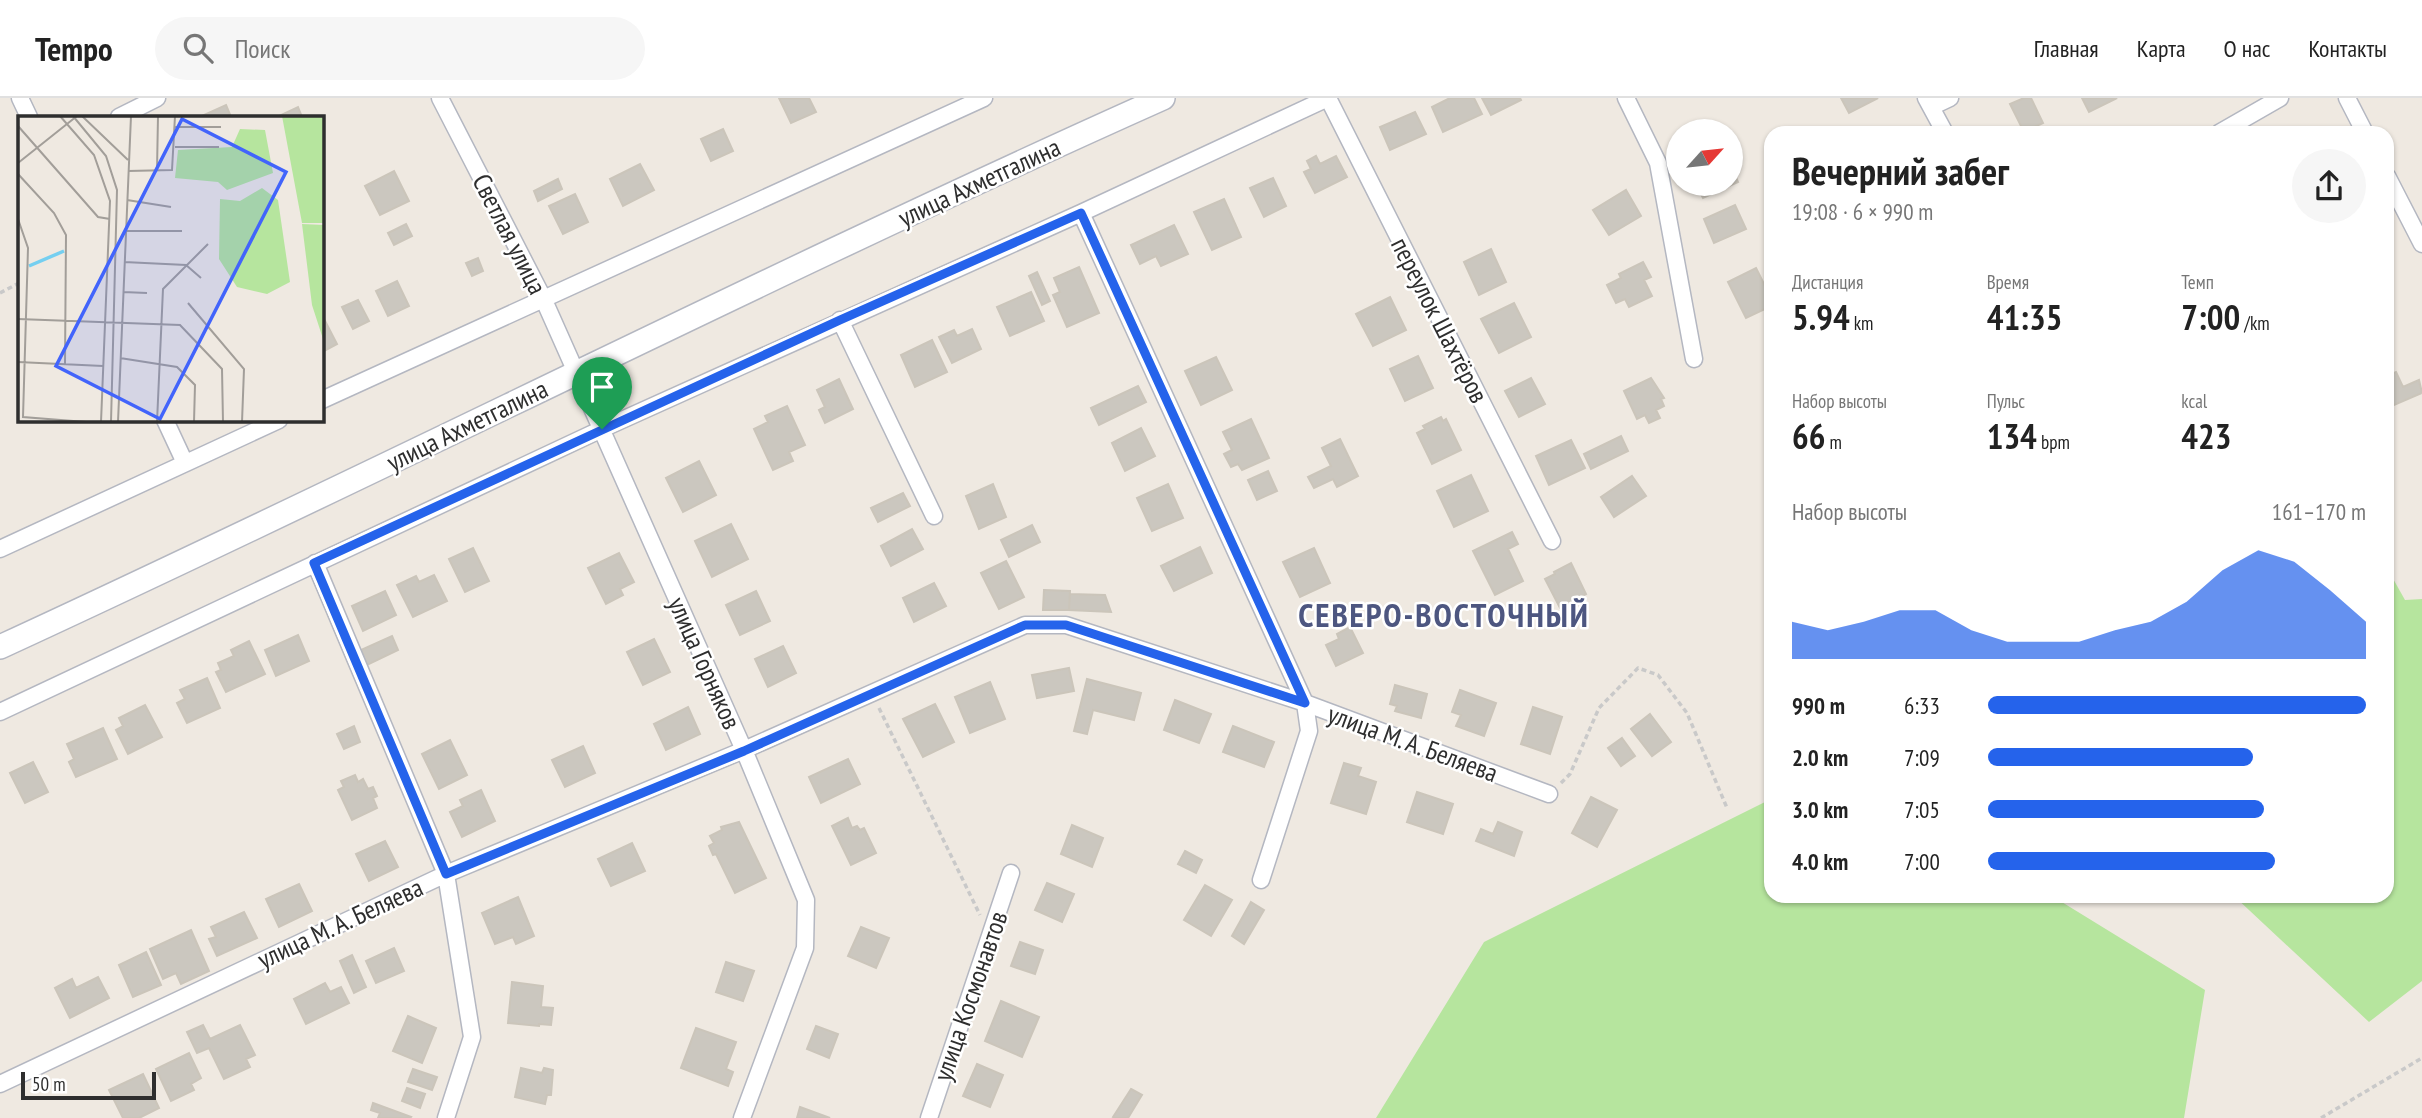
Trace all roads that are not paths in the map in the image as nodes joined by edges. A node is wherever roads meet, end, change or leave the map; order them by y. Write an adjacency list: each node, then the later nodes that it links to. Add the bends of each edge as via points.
1 (20, 98): 12 (street)
2 (157, 98): 13 (street)
3 (440, 98): 20 (street, Светлая улица)
4 (984, 98): 20 (street)
5 (1163, 98): 23 (main road, улица Ахметгалина)
6 (1328, 98): 18 (street); 30 (street, переулок Шахтёров)
7 (1626, 98): 22 (street, via 1658,163)
8 (1950, 98): 11 (street)
9 (2280, 98): 15 (street)
10 (2347, 98): 16 (street)
11 (1929, 103): 14 (street)
12 (29, 116)
13 (121, 116)
14 (1941, 126)
15 (2231, 126)
16 (2361, 126)
17 (2394, 190): 19 (street)
18 (1081, 213): 21 (street); 34 (street)
19 (2422, 244)
20 (544, 298): 23 (street, Светлая улица); 24 (street)
21 (840, 320): 27 (street); 29 (street)
22 (1694, 359)
23 (576, 372): 27 (street, улица Горняков); 33 (main road, улица Ахметгалина)
24 (324, 399)
25 (166, 422): 28 (street)
26 (275, 422): 28 (street)
27 (602, 429): 32 (street); 36 (street, улица Горняков)
28 (185, 463): 31 (street)
29 (934, 516)
30 (1552, 541)
31 (0, 549)
32 (314, 563): 35 (street); 39 (street)
33 (0, 647)
34 (1305, 703): 36 (street, улица М. А. Беляева, via 1066,625 1025,625); 37 (street, улица М. А. Беляева); 40 (street, via 1309,731)
35 (0, 712)
36 (744, 751): 39 (street, улица М. А. Беляева); 43 (street, улица Горняков, via 806,900 805,948)
37 (1549, 794)
38 (1011, 873): 44 (street, улица Космонавтов)
39 (446, 874): 41 (street, улица М. А. Беляева); 42 (street, via 472,1037)
40 (1261, 880)
41 (0, 1084)
42 (446, 1118)
43 (742, 1118)
44 (929, 1118)

